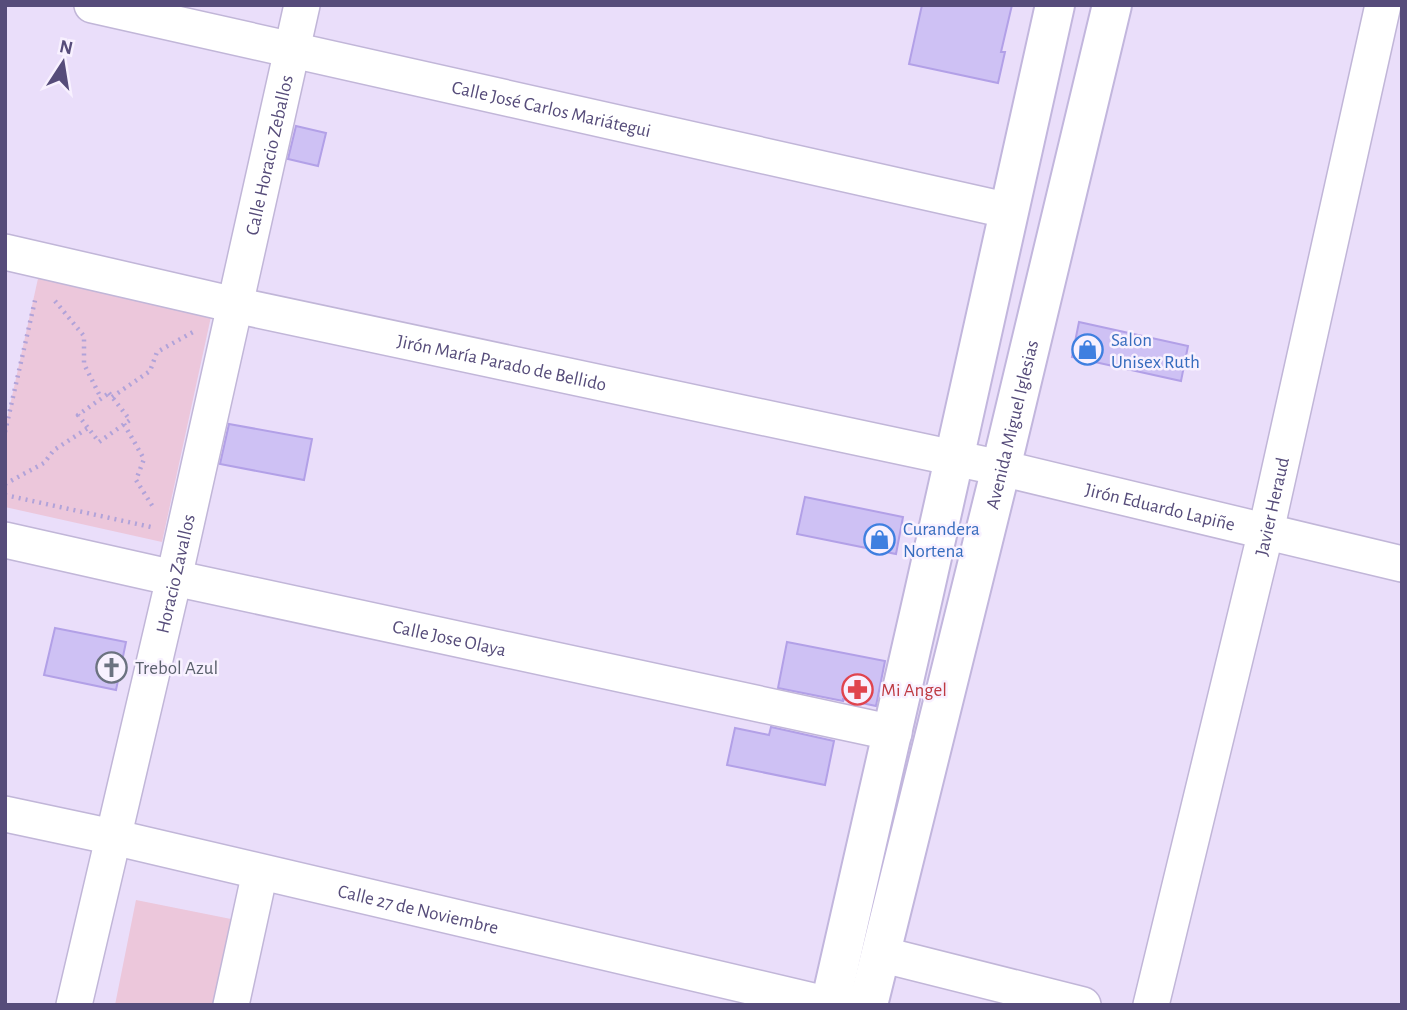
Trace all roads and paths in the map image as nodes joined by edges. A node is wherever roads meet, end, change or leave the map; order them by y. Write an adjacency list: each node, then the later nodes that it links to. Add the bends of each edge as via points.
1 (92, 5): 6 (street, Calle José Carlos Mariátegui)
2 (302, 5): 6 (street, Calle Horacio Zeballos)
3 (1055, 5): 7 (main road)
4 (1112, 5): 17 (main road, Avenida Miguel Iglesias)
5 (1382, 5): 22 (street, Javier Heraud)
6 (292, 49): 7 (street, Calle José Carlos Mariátegui); 10 (street, Calle Horacio Zeballos)
7 (1010, 211): 16 (main road)
8 (5, 252): 9 (street, Jirón María Parado de Bellido)
9 (41, 271): 10 (street, Jirón María Parado de Bellido); 12 (path, via 84,336 84,364); 15 (path)
10 (235, 306): 11 (path, via 157,352 150,371); 16 (street, Jirón María Parado de Bellido); 25 (street, Horacio Zavallos)
11 (112, 397): 12 (path, via 109,393); 13 (path, via 130,420)
12 (101, 398): 14 (path, via 78,415)
13 (124, 424): 14 (path, via 99,442); 20 (path, via 144,459 136,480)
14 (88, 428): 18 (path, via 54,450 44,463)
15 (5, 432)
16 (954, 458): 17 (street, Jirón María Parado de Bellido); 26 (main road)
17 (1001, 468): 22 (street, Jirón Eduardo Lapiñe); 30 (main road, Avenida Miguel Iglesias)
18 (5, 484)
19 (5, 495): 21 (path)
20 (155, 510)
21 (153, 527)
22 (1266, 531): 24 (street, Jirón Eduardo Lapiñe); 36 (street, Javier Heraud)
23 (5, 540): 25 (street, Calle Jose Olaya)
24 (1402, 564)
25 (174, 578): 26 (street, Calle Jose Olaya); 28 (street, Horacio Zavallos)
26 (894, 733): 33 (main road)
27 (5, 814): 28 (street, Calle 27 de Noviembre)
28 (113, 837): 29 (street, Calle 27 de Noviembre); 31 (street, Horacio Zavallos)
29 (260, 872): 32 (street); 33 (street, Calle 27 de Noviembre)
30 (880, 954): 34 (main road, Avenida Miguel Iglesias); 35 (street)
31 (74, 1005)
32 (231, 1005)
33 (830, 1005)
34 (868, 1005)
35 (1083, 1005)
36 (1151, 1005)

